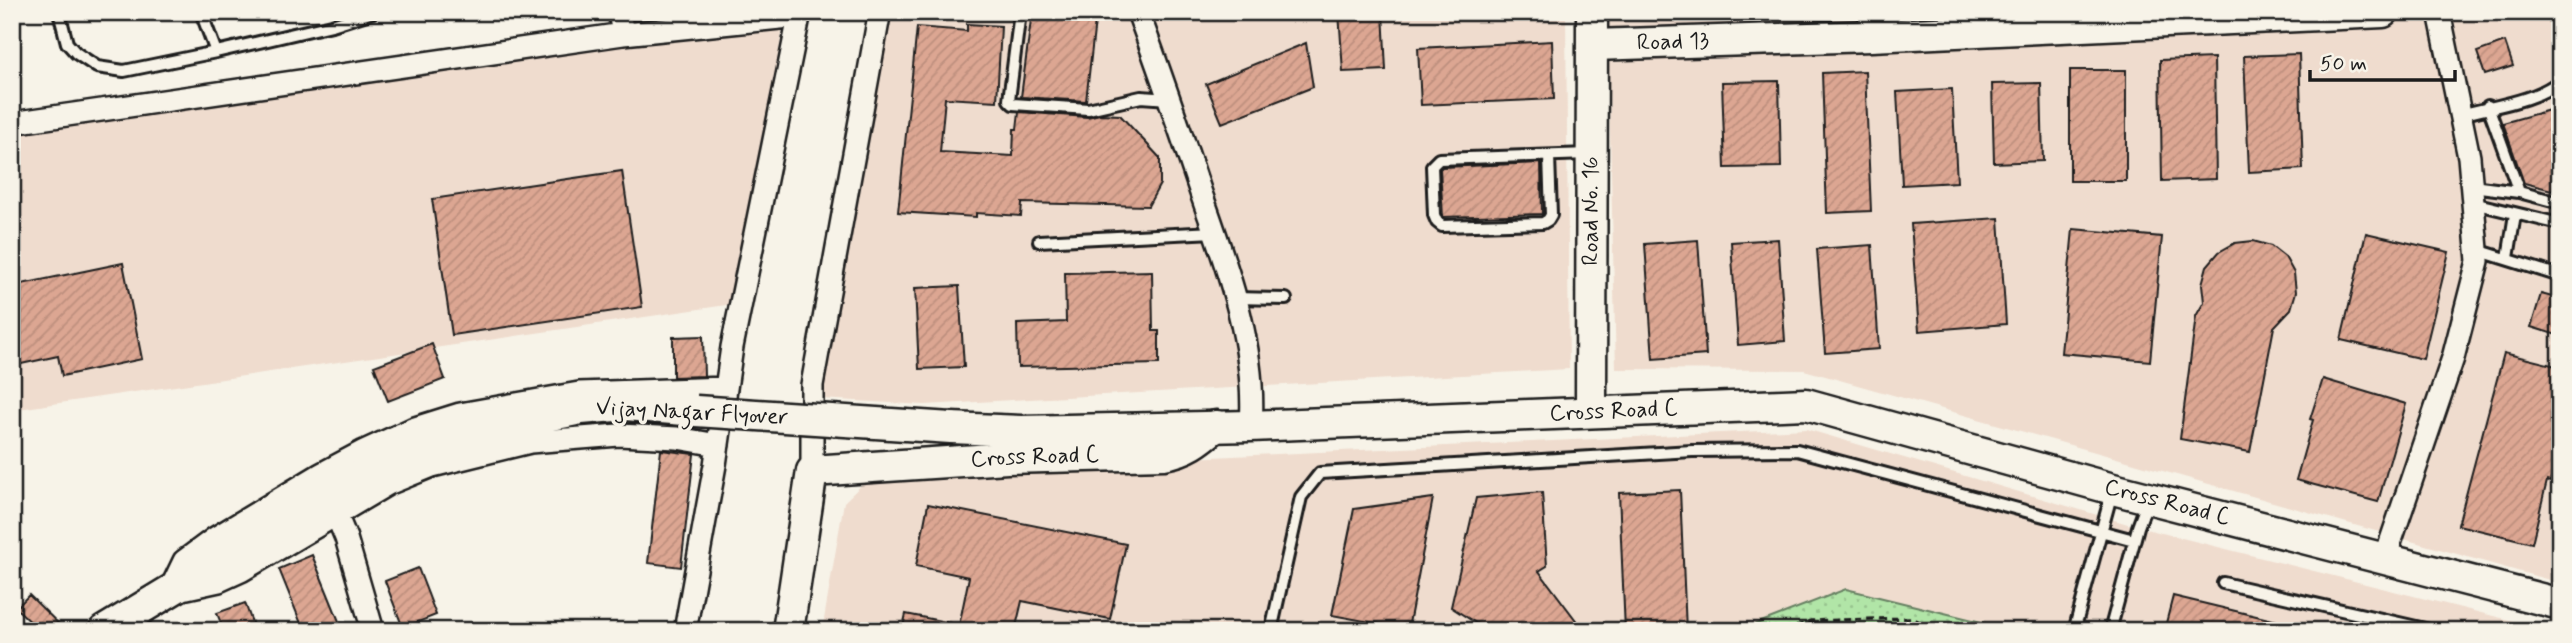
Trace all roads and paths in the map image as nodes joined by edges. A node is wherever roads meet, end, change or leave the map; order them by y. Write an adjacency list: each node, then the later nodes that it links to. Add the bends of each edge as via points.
1 (59, 12): 15 (lane, via 67,43 97,67 124,71)
2 (201, 12): 15 (lane)
3 (373, 12): 15 (lane)
4 (619, 12): 13 (street)
5 (1020, 12): 17 (lane, via 1009,100 1013,104 1088,109 1141,97)
6 (1138, 12): 17 (street)
7 (1592, 12): 14 (main road, Road No. 16)
8 (2383, 12): 12 (main road, Road 13)
9 (2439, 12): 19 (street)
10 (800, 14): 13 (street); 35 (street)
11 (879, 16): 40 (street, via 812,385)
12 (1871, 24): 14 (main road, Road 13)
13 (623, 34): 20 (street)
14 (1593, 45): 21 (main road, Road No. 16)
15 (216, 52)
16 (2560, 81): 18 (lane, via 2513,102)
17 (1169, 99): 28 (street)
18 (2488, 106): 19 (lane); 23 (lane)
19 (2460, 115): 24 (street)
20 (12, 123)
21 (1592, 154): 22 (lane); 36 (main road, Road No. 16)
22 (1549, 156): 22 (lane, via 1439,159 1432,166 1437,222 1442,226 1548,220)
23 (2519, 192): 24 (lane); 25 (lane)
24 (2473, 195): 26 (lane); 30 (street)
25 (2560, 203)
26 (2515, 214): 27 (lane); 31 (lane)
27 (2560, 224)
28 (1214, 232): 29 (lane); 33 (street)
29 (1039, 241)
30 (2477, 250): 31 (lane); 46 (street, via 2453,358)
31 (2508, 258): 32 (lane)
32 (2560, 276)
33 (1234, 298): 34 (lane); 37 (street, via 1245,339 1253,400)
34 (1286, 299)
35 (726, 388): 39 (street); 48 (street, via 579,393 460,414 412,429 321,474 215,538 184,561)
36 (1591, 411): 37 (main road, Cross Road C); 41 (main road, Cross Road C, via 1806,404)
37 (1251, 426): 38 (main road, Cross Road C)
38 (1203, 427): 40 (main road, Cross Road C, via 1194,446 1164,454 1007,458); 48 (main road, Vijay Nagar Flyover, bridge, via 1010,430 626,405 581,409 463,433 383,461)
39 (718, 445): 43 (street, via 619,435 530,442 432,466 388,484); 52 (street)
40 (812, 471): 53 (main road)
41 (2113, 489): 42 (main road, Cross Road C); 44 (lane)
42 (2148, 497): 45 (lane); 46 (main road, Cross Road C)
43 (336, 514): 48 (street, via 230,576); 51 (street)
44 (2101, 531): 45 (lane); 54 (lane, via 1797,450 1692,451 1320,473 1301,497); 57 (lane)
45 (2134, 540): 58 (lane)
46 (2385, 558): 49 (main road, Cross Road C)
47 (2223, 583): 59 (lane)
48 (169, 592): 50 (main road, Vijay Nagar Flyover, via 135,620)
49 (2560, 604)
50 (104, 631)
51 (373, 631)
52 (685, 631)
53 (788, 631)
54 (1271, 631)
55 (1785, 631): 56 (path, via 1811,621 1911,618)
56 (1940, 631)
57 (2074, 631)
58 (2110, 631)
59 (2434, 631)

